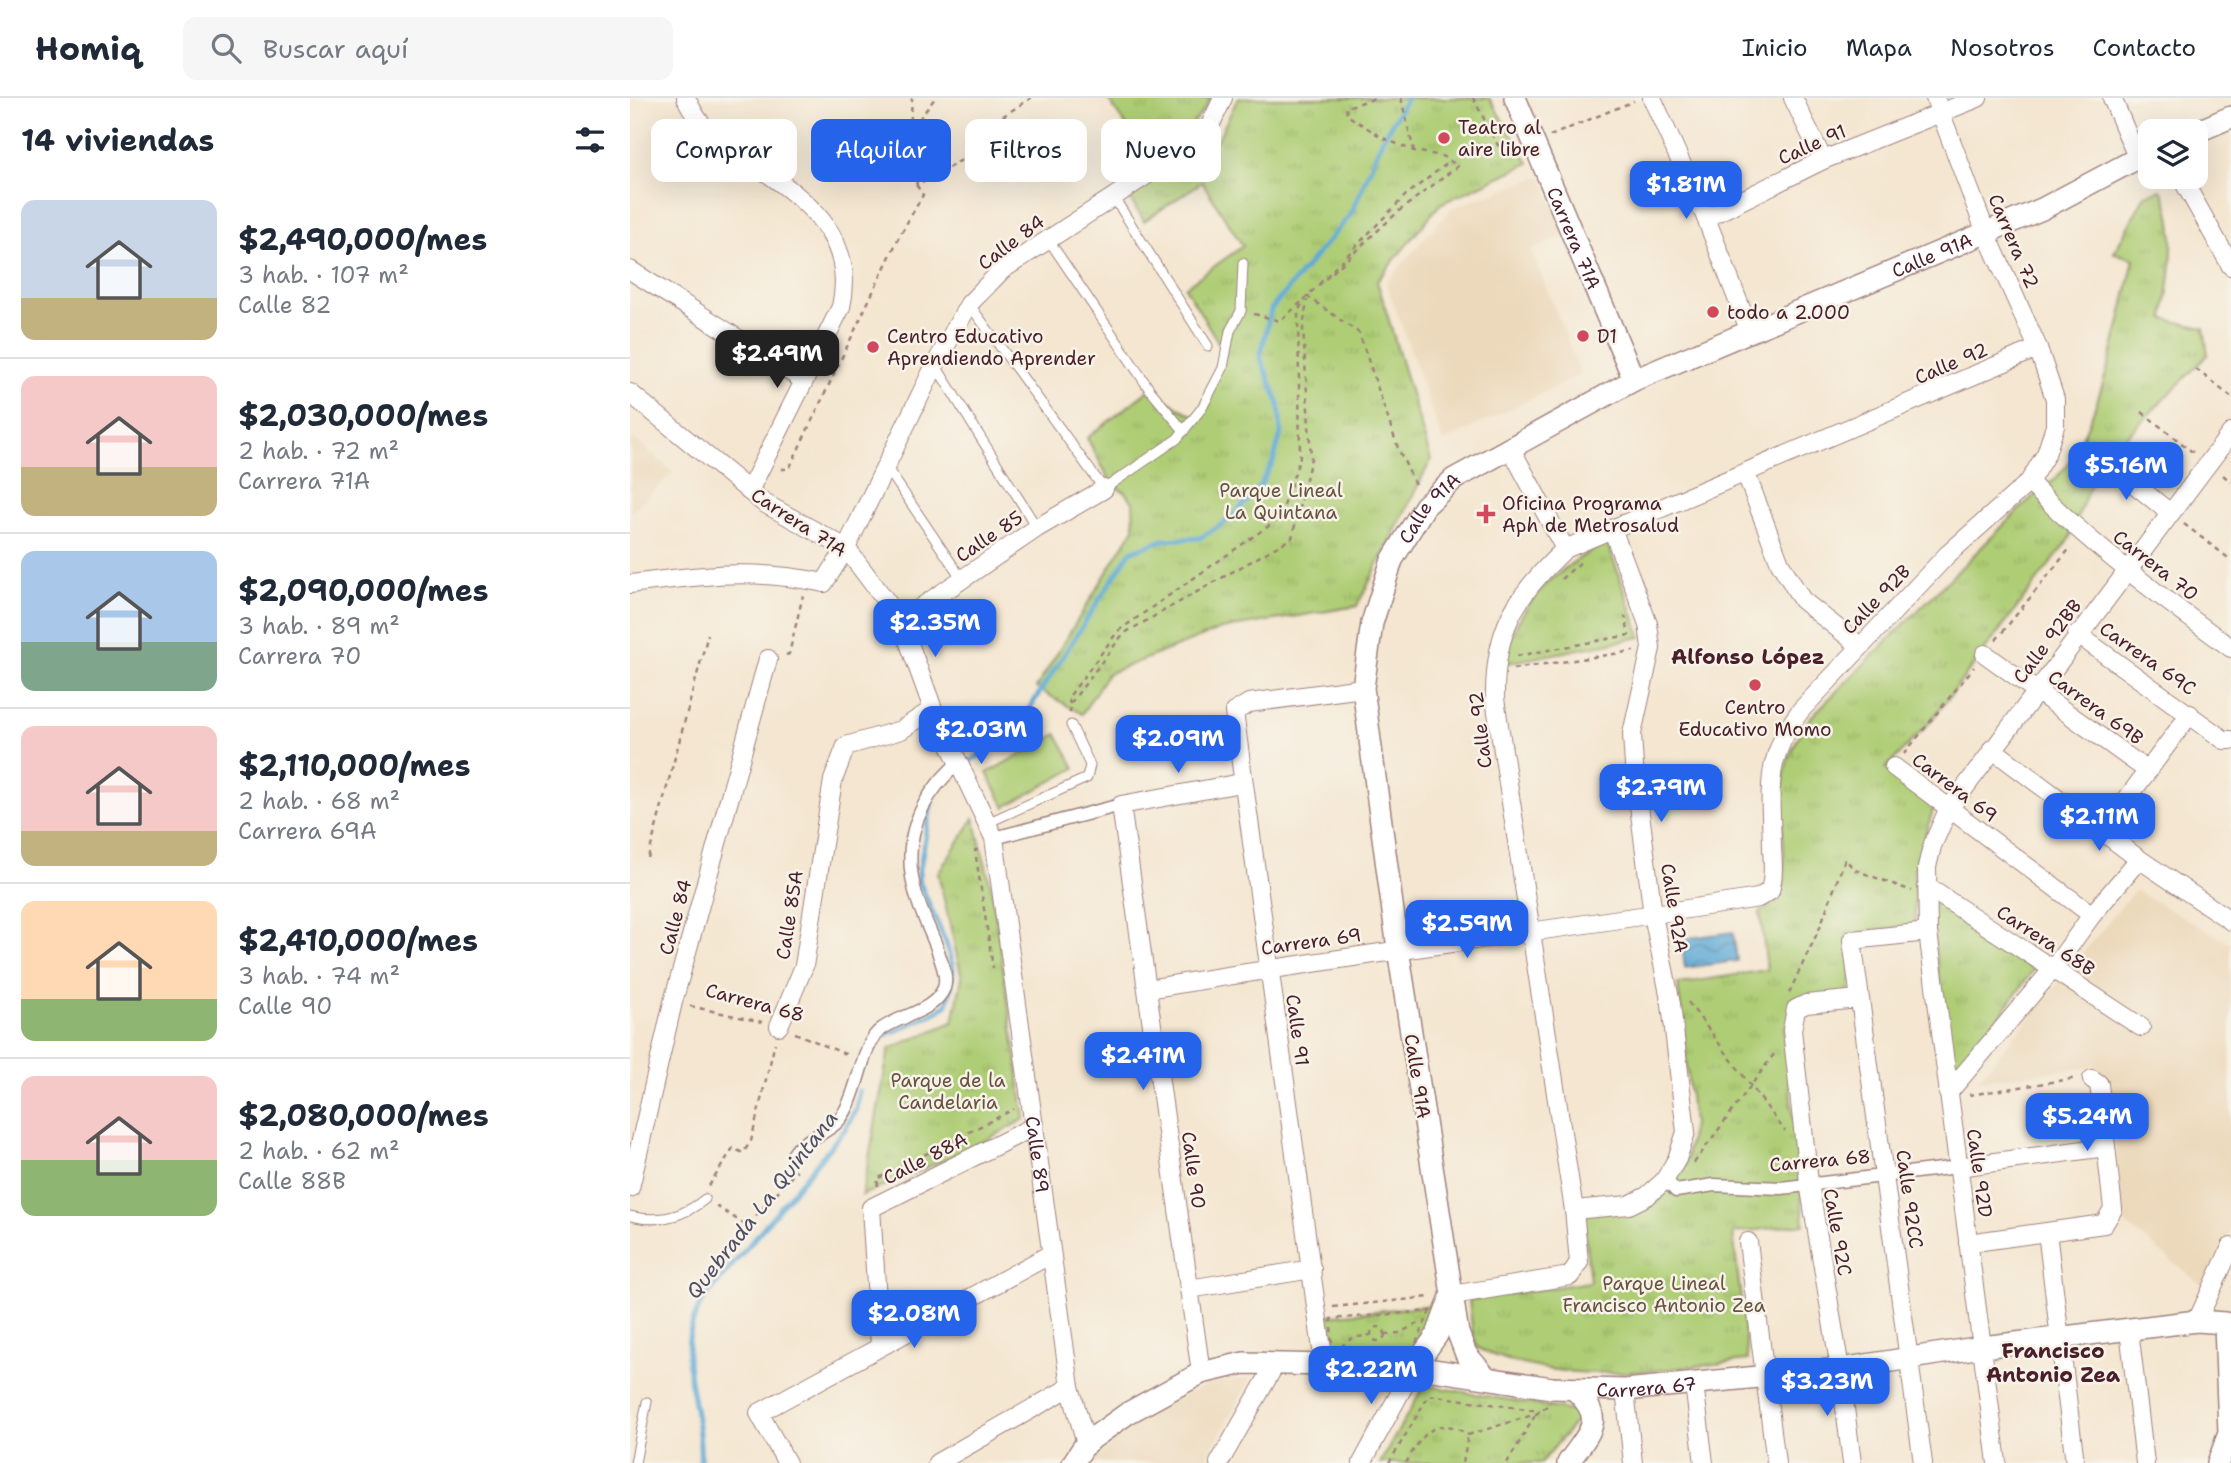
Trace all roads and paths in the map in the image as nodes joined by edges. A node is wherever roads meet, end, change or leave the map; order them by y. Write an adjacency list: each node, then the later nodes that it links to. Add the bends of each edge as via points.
1 (686, 98): 44 (street, via 700,122 721,141 816,210 832,236 844,269 845,288 841,307)
2 (912, 98): 17 (path)
3 (935, 98): 18 (path)
4 (1031, 98): 27 (path, via 980,131 989,144)
5 (1223, 98): 29 (street, Calle 84, via 1208,130)
6 (1377, 98): 22 (path, via 1346,107 1347,115)
7 (1401, 98): 22 (path)
8 (1473, 98): 20 (path, via 1501,150)
9 (1515, 98): 20 (street, Carrera 71A)
10 (1640, 98): 20 (path)
11 (1652, 98): 30 (street)
12 (1793, 98): 24 (street)
13 (1978, 98): 15 (street, Calle 91)
14 (2112, 98): 21 (street)
15 (1939, 105): 24 (street, Calle 91); 31 (street, Carrera 72)
16 (2231, 117): 19 (street)
17 (911, 119)
18 (919, 119)
19 (2208, 127)
20 (1535, 142): 45 (street, Carrera 71A)
21 (2138, 142)
22 (1414, 151): 25 (path, via 1442,156)
23 (2138, 159): 31 (street, Calle 91A)
24 (1823, 160): 30 (street, Calle 91)
25 (1449, 162): 36 (path, via 1406,195); 36 (path, via 1458,166 1399,211)
26 (916, 182): 27 (path)
27 (917, 186): 56 (path, via 923,195 789,469)
28 (2188, 189): 34 (street)
29 (1113, 196): 32 (street, Calle 84); 40 (lane)
30 (1706, 218): 39 (street)
31 (1986, 233): 39 (street, Calle 91A); 41 (street, Carrera 72)
32 (1048, 239): 37 (street, Calle 84, via 1002,270); 50 (lane, via 1150,390)
33 (1243, 263): 50 (lane, via 1241,311 1230,331 1223,368)
34 (2231, 265)
35 (630, 270): 44 (street)
36 (1307, 296): 38 (path, via 1280,321); 62 (path, via 1359,333 1398,448); 89 (path, via 1298,311 1300,457 1280,518 1118,631 1068,698); 89 (path, via 1303,328 1311,458 1292,538 1123,634)
37 (969, 304): 42 (street, Calle 84); 60 (lane)
38 (1257, 315)
39 (1750, 332): 45 (street, Calle 91A)
40 (1208, 346)
41 (2038, 348): 48 (street, Carrera 72); 57 (street, Calle 92)
42 (935, 365): 55 (street, Calle 84); 64 (lane)
43 (2196, 369): 47 (path)
44 (803, 380): 56 (street)
45 (1634, 380): 52 (street, Calle 91A)
46 (630, 394): 61 (street, Carrera 71A)
47 (2231, 397)
48 (2055, 399): 59 (street, Calle 92B, via 2056,426)
49 (2142, 412): 54 (path)
50 (1184, 431): 60 (lane)
51 (2231, 433): 54 (street, Calle 92BB)
52 (1510, 447): 62 (street, Calle 91A, via 1454,480); 67 (street)
53 (2107, 462): 63 (street)
54 (2208, 464): 58 (path); 63 (street, Calle 92BB)
55 (884, 465): 66 (street, Calle 84); 71 (lane)
56 (760, 470): 61 (street)
57 (1746, 474): 65 (street, Calle 92); 79 (street, via 1780,563 1802,600)
58 (2231, 482)
59 (2034, 488): 70 (street, Carrera 70); 79 (street, Calle 92B, via 1947,555)
60 (1104, 489): 64 (street, Calle 85)
61 (749, 491): 66 (street, Carrera 71A)
62 (1425, 506): 87 (street, Calle 91A, via 1392,560 1380,590)
63 (2170, 513): 68 (path); 70 (street, Calle 92BB)
64 (1037, 528): 71 (street, Calle 85)
65 (1613, 531): 67 (street, Calle 92); 80 (street, Calle 92A, via 1648,624)
66 (846, 548): 73 (street, via 824,583 730,572); 76 (street, Carrera 71A)
67 (1565, 549): 86 (street, Calle 92, via 1517,601 1506,621)
68 (2231, 560)
69 (1583, 561): 72 (path)
70 (2127, 571): 77 (street, Calle 92BB); 81 (street, Carrera 70)
71 (962, 579): 76 (street, Calle 85)
72 (1557, 583)
73 (630, 584)
74 (803, 594): 82 (path)
75 (1624, 611): 84 (path, via 1629,635)
76 (901, 621): 90 (street, Carrera 71A)
77 (2077, 634): 88 (street, Calle 92BB); 91 (street, Carrera 69C)
78 (708, 635): 103 (path)
79 (1860, 646): 106 (street, Calle 92B, via 1801,710 1783,733 1774,755)
80 (1651, 648): 86 (path); 107 (street, Calle 92A, via 1632,734)
81 (2231, 648)
82 (789, 654)
83 (1985, 654): 88 (street, Carrera 69B)
84 (1508, 658)
85 (768, 659): 118 (street, Calle 84)
86 (1495, 672): 110 (street, Calle 92, via 1495,699)
87 (1363, 688): 98 (street, Calle 91, via 1240,705 1234,712); 112 (street, Calle 91A)
88 (2035, 690): 94 (street, Calle 92BB); 97 (street, Carrera 69B)
89 (1070, 704): 92 (path)
90 (933, 709): 95 (street, Carrera 71A); 121 (street, Calle 85A, via 901,730 846,746 833,780 804,966)
91 (2190, 714): 93 (street, Carrera 69C); 97 (street)
92 (1071, 725): 102 (lane, via 1091,773)
93 (2230, 741)
94 (1992, 749): 100 (street, Calle 92BB); 101 (street)
95 (958, 763): 102 (street, Carrera 71A); 124 (street, via 925,799 910,842 915,890 944,972 944,987 929,1005 878,1033)
96 (1894, 767): 100 (street, Carrera 69)
97 (2148, 771): 101 (street)
98 (1241, 783): 99 (street); 113 (street, Calle 91)
99 (1121, 805): 102 (street); 116 (street, Calle 90)
100 (1948, 810): 105 (street, Calle 92BB, via 1932,846); 108 (street, Carrera 69)
101 (2103, 831): 104 (street)
102 (992, 837): 115 (path, via 975,850); 129 (street, Calle 89)
103 (648, 858)
104 (2139, 859): 108 (street); 109 (street)
105 (1928, 888): 111 (street, Calle 92D); 114 (street, Carrera 68B); 120 (path, via 1909,892 1855,870 1845,859)
106 (1770, 891): 107 (street, Carrera 69, via 1758,898)
107 (1653, 915): 110 (street, Carrera 69); 140 (street, Calle 92A, via 1671,1004 1686,1132 1670,1170 1647,1196 1629,1205)
108 (2092, 915): 114 (street)
109 (2231, 921)
110 (1530, 932): 112 (street, Carrera 69); 140 (street, Calle 92)
111 (1928, 932): 117 (street, Calle 92CC, via 1852,940); 127 (street, Calle 92D)
112 (1398, 949): 113 (street, Carrera 69); 149 (street, Calle 91A)
113 (1267, 968): 116 (street, Carrera 69); 147 (street, Calle 91)
114 (2053, 970): 122 (street, Carrera 68B); 127 (street)
115 (994, 972)
116 (1147, 989): 148 (street, Calle 90)
117 (1859, 999): 120 (street); 134 (street, Calle 92CC)
118 (673, 1002): 121 (path, Carrera 68); 137 (street, Calle 84)
119 (1688, 1002): 126 (path)
120 (1791, 1004): 123 (street, Calle 92C)
121 (779, 1026): 124 (path, Carrera 68); 138 (path, via 751,1140 743,1153 733,1148)
122 (2141, 1027)
123 (1792, 1030): 126 (path); 132 (street, Calle 92C)
124 (864, 1062): 131 (street, via 838,1121)
125 (2092, 1079): 127 (path); 130 (street, via 2099,1084)
126 (1751, 1086): 132 (path); 135 (path, via 1691,1167)
127 (1949, 1096): 133 (street, Calle 92D)
128 (1015, 1108): 139 (path, via 877,1179)
129 (1035, 1126): 139 (street, Calle 88A); 146 (street, Calle 89)
130 (2106, 1147): 133 (street, Carrera 68); 142 (street, via 2111,1217 2104,1224)
131 (793, 1155): 138 (path, via 804,1162 747,1226)
132 (1807, 1159): 136 (street, Calle 92C)
133 (1958, 1167): 134 (street, Carrera 68); 144 (street, Calle 92D)
134 (1886, 1176): 136 (street, Carrera 68); 161 (street, Calle 92CC)
135 (1667, 1181): 136 (street, Carrera 68, via 1676,1191 1714,1185 1781,1188)
136 (1809, 1183): 164 (street, Calle 92C)
137 (630, 1186)
138 (703, 1197): 141 (lane, via 694,1209 668,1219)
139 (877, 1205): 158 (street)
140 (1574, 1210): 149 (street, Calle 92, via 1578,1262 1570,1276)
141 (630, 1216)
142 (2047, 1232): 144 (street); 157 (street)
143 (1748, 1242): 167 (street)
144 (1968, 1243): 159 (street, Calle 92D)
145 (2231, 1247): 152 (street)
146 (1051, 1255): 158 (street); 169 (street, Calle 89)
147 (1312, 1269): 148 (street); 150 (street, Calle 91)
148 (1189, 1289): 165 (street, Calle 90)
149 (1452, 1295): 150 (path); 163 (street, Calle 91A, via 1437,1335); 166 (street, Calle 91A, via 1466,1354)
150 (1317, 1309): 160 (street, Calle 91)
151 (1427, 1319): 155 (path, via 1399,1333); 160 (path, via 1410,1357); 160 (path, via 1430,1311 1331,1319)
152 (2197, 1321): 153 (street, Carrera 67); 154 (street, Carrera 67)
153 (2228, 1323): 175 (street)
154 (2129, 1330): 157 (street, Carrera 67); 196 (street)
155 (1385, 1334): 156 (path, via 1378,1342); 156 (path, via 1376,1327)
156 (1370, 1335): 160 (path, via 1352,1338)
157 (2060, 1339): 159 (street, Carrera 67); 195 (street)
158 (880, 1346): 179 (street, via 759,1413)
159 (1982, 1348): 161 (street, Carrera 67); 194 (street, Calle 92D)
160 (1326, 1358): 162 (street, Carrera 67); 163 (street, Carrera 67)
161 (1910, 1358): 164 (street, Carrera 67); 193 (street, Calle 92CC)
162 (1276, 1363): 165 (street, Carrera 67, via 1244,1363); 182 (street)
163 (1414, 1367): 166 (street, Carrera 67); 183 (street, Calle 91A)
164 (1840, 1369): 167 (street, Carrera 67); 192 (street, Calle 92C)
165 (1201, 1373): 177 (street, Carrera 67, via 1128,1413)
166 (1486, 1377): 170 (street, Carrera 67)
167 (1765, 1377): 168 (street, Carrera 67); 191 (street)
168 (1694, 1384): 171 (street, Carrera 67); 190 (street)
169 (1070, 1387): 177 (street, Calle 89); 180 (street)
170 (1563, 1388): 171 (street, Carrera 67); 173 (path); 188 (street, via 1590,1404 1593,1414 1590,1430)
171 (1625, 1390): 189 (street)
172 (648, 1402): 178 (lane)
173 (1540, 1411): 174 (path); 184 (path, via 1429,1395)
174 (1536, 1414): 176 (path); 187 (path)
175 (2230, 1433): 197 (street)
176 (1468, 1435): 185 (path, via 1456,1426 1441,1425 1430,1430); 186 (path)
177 (1086, 1443): 181 (street)
178 (635, 1463)
179 (787, 1463)
180 (937, 1463)
181 (1073, 1463)
182 (1219, 1463)
183 (1362, 1463)
184 (1389, 1463)
185 (1406, 1463)
186 (1463, 1463)
187 (1507, 1463)
188 (1568, 1463)
189 (1633, 1463)
190 (1704, 1463)
191 (1776, 1463)
192 (1852, 1463)
193 (1923, 1463)
194 (1997, 1463)
195 (2075, 1463)
196 (2145, 1463)
197 (2218, 1463)

